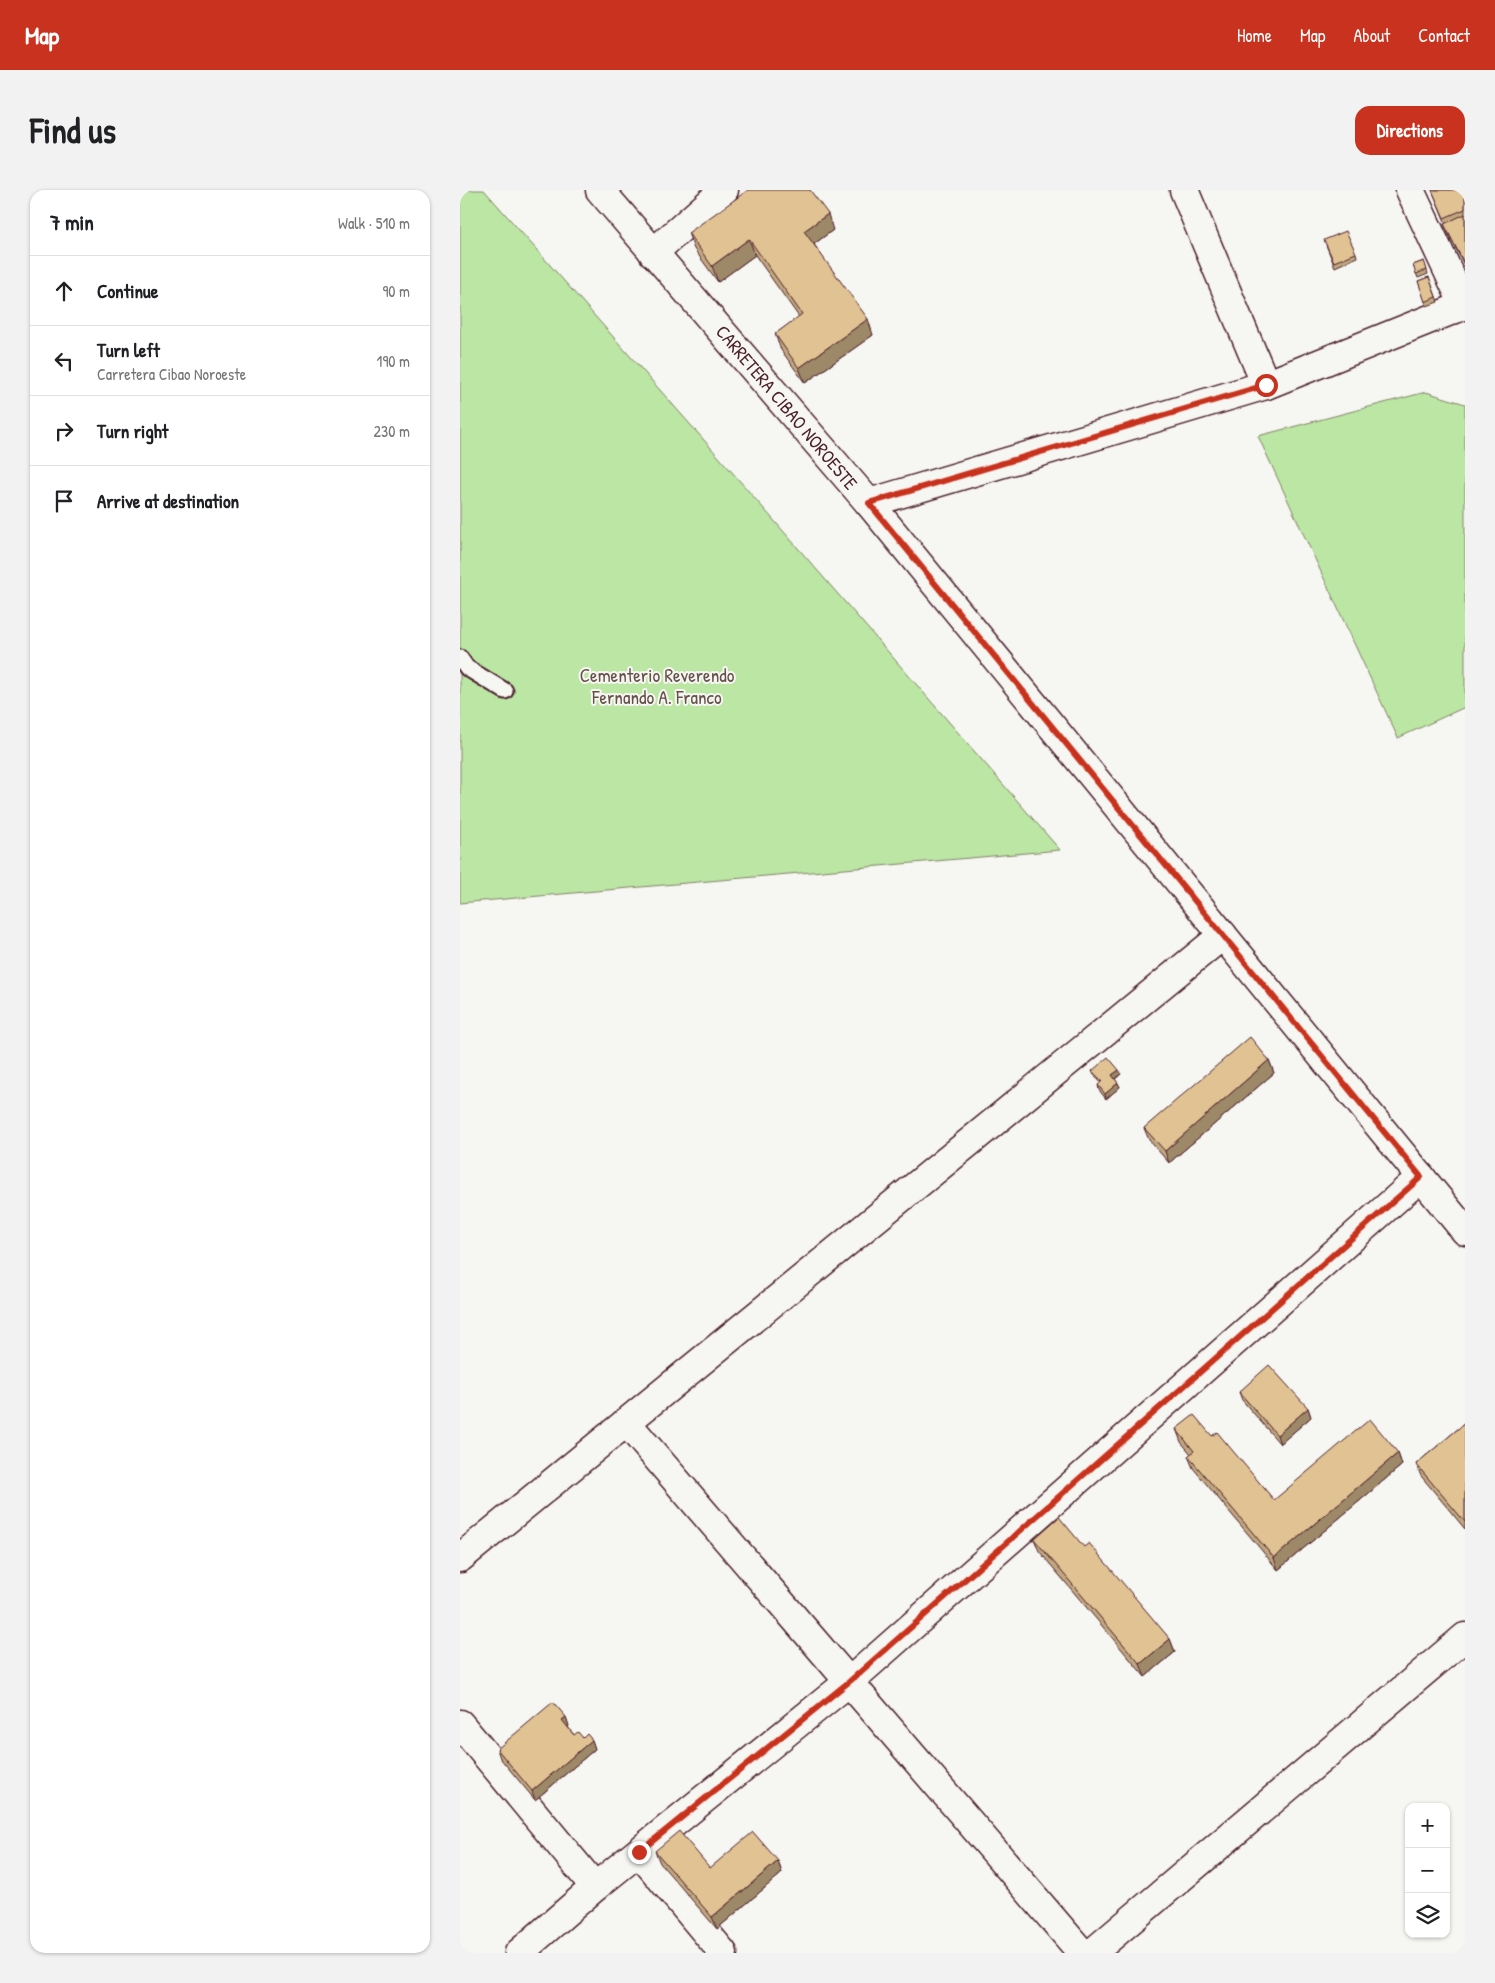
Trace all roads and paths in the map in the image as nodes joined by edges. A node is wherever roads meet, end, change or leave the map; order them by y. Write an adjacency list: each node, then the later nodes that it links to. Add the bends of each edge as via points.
1 (600, 190): 5 (street, CARRETERA CIBAO NOROESTE)
2 (724, 190): 5 (street)
3 (1184, 190): 7 (street)
4 (1410, 190): 6 (street)
5 (654, 253): 8 (street, CARRETERA CIBAO NOROESTE)
6 (1464, 305): 7 (street)
7 (1266, 385): 8 (street)
8 (869, 503): 11 (street, CARRETERA CIBAO NOROESTE)
9 (460, 658): 10 (lane, via 467,668)
10 (505, 691)
11 (1223, 935): 12 (street, CARRETERA CIBAO NOROESTE); 14 (street)
12 (1421, 1177): 13 (street, CARRETERA CIBAO NOROESTE); 17 (street)
13 (1465, 1231)
14 (626, 1422): 15 (street); 17 (street)
15 (460, 1558)
16 (1465, 1637): 24 (street)
17 (850, 1681): 19 (street); 23 (street)
18 (460, 1724): 20 (street)
19 (639, 1852): 20 (street); 22 (street)
20 (595, 1887): 21 (street)
21 (519, 1953)
22 (724, 1953)
23 (1082, 1953)
24 (1092, 1953)

